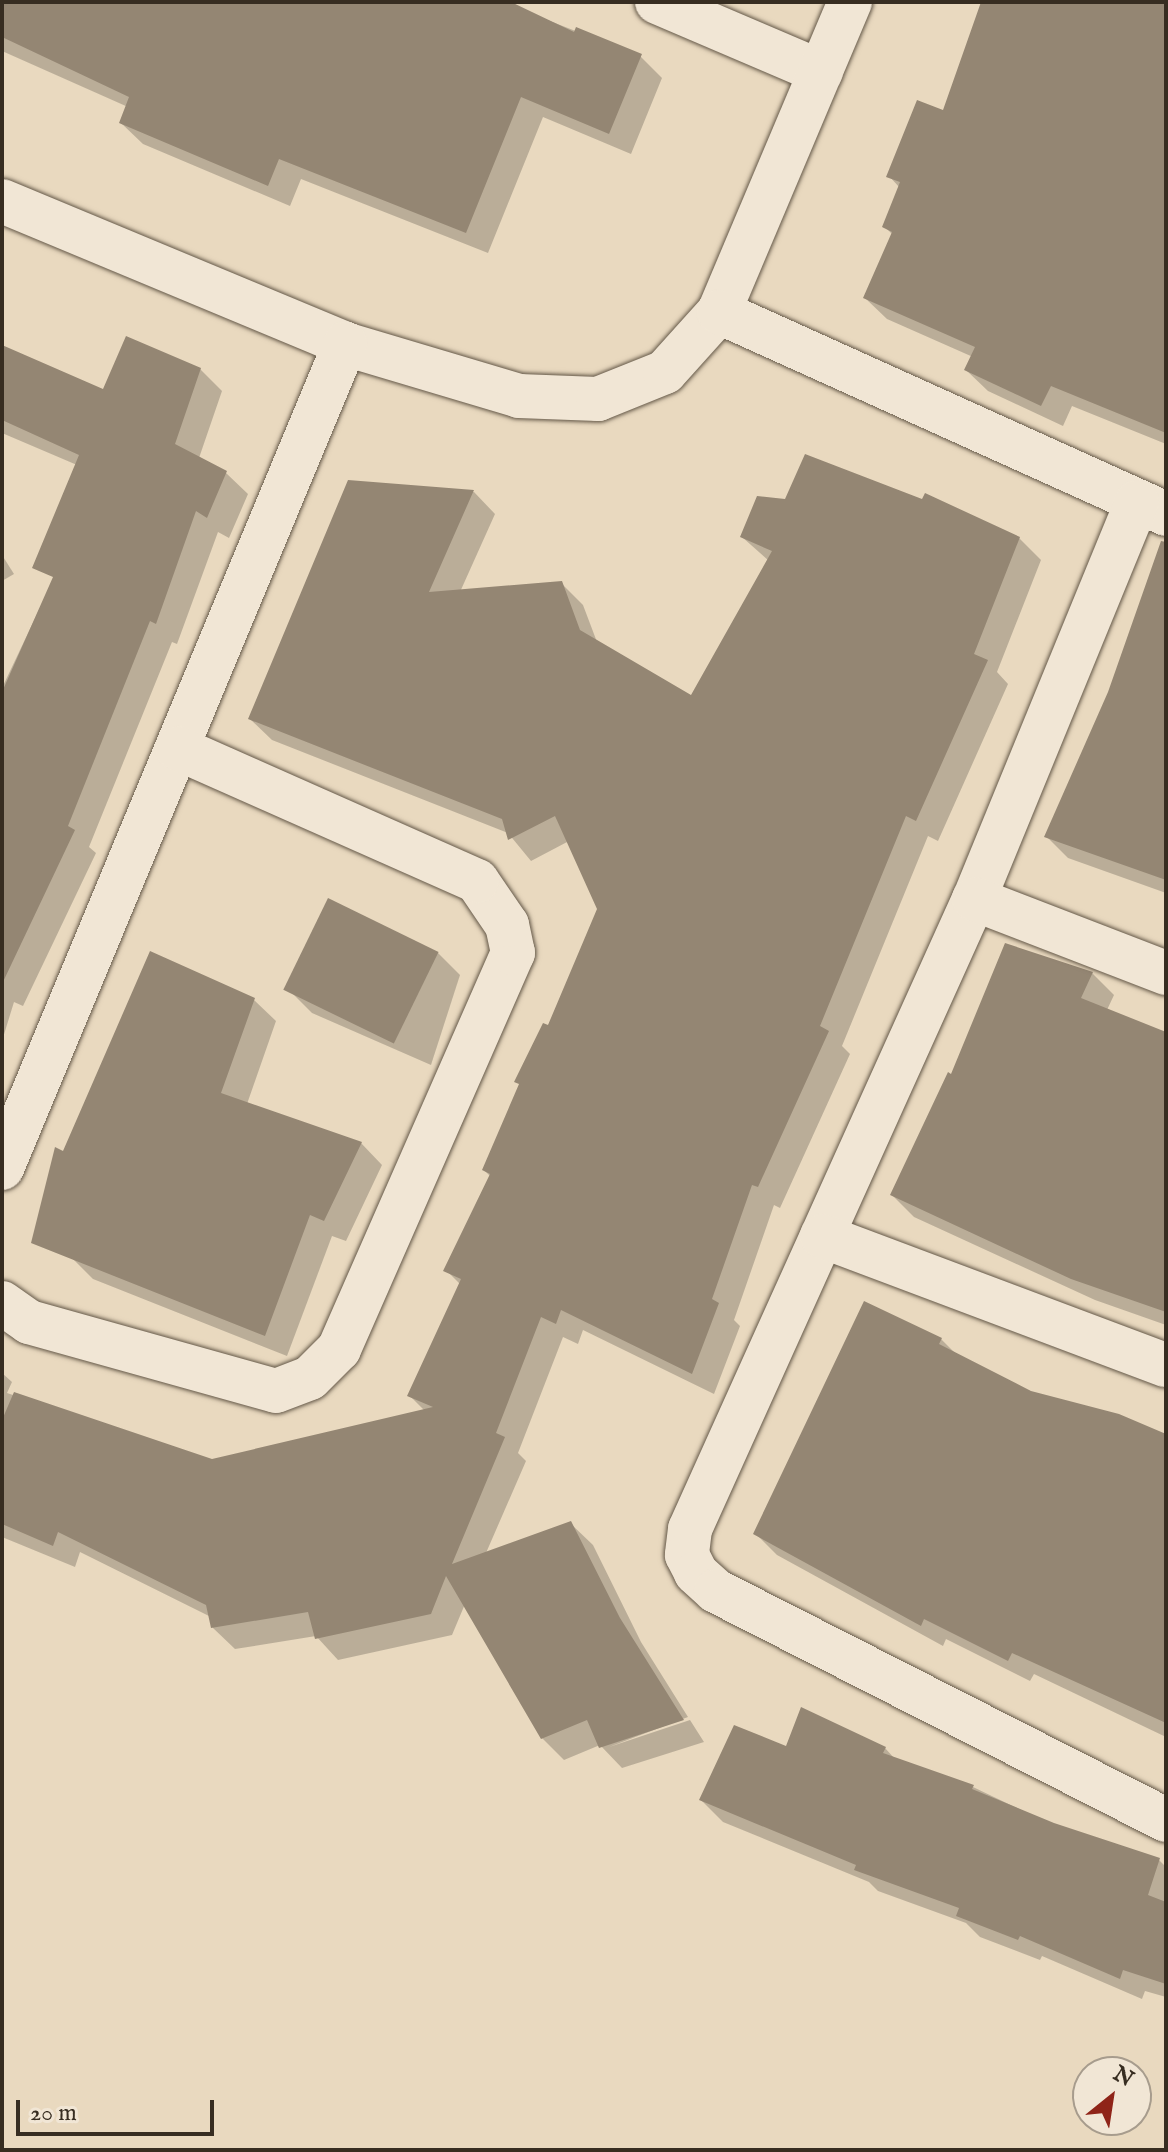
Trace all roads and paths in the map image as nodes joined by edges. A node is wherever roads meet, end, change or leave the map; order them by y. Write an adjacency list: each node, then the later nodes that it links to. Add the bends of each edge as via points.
1 (657, 2): 3 (street)
2 (850, 2): 3 (street)
3 (821, 72): 5 (street)
4 (2, 201): 6 (street)
5 (719, 312): 6 (street, via 665,372 598,399 519,396); 7 (street)
6 (345, 344): 8 (street)
7 (1152, 508): 9 (street)
8 (177, 748): 11 (street); 13 (street, via 477,881 507,925 513,953 339,1349 310,1378 276,1391 29,1322)
9 (974, 899): 10 (street); 12 (street)
10 (1166, 973)
11 (2, 1168)
12 (822, 1236): 14 (street); 15 (street, via 690,1529 687,1555 696,1573 716,1591)
13 (2, 1303)
14 (1166, 1365)
15 (1166, 1820)

